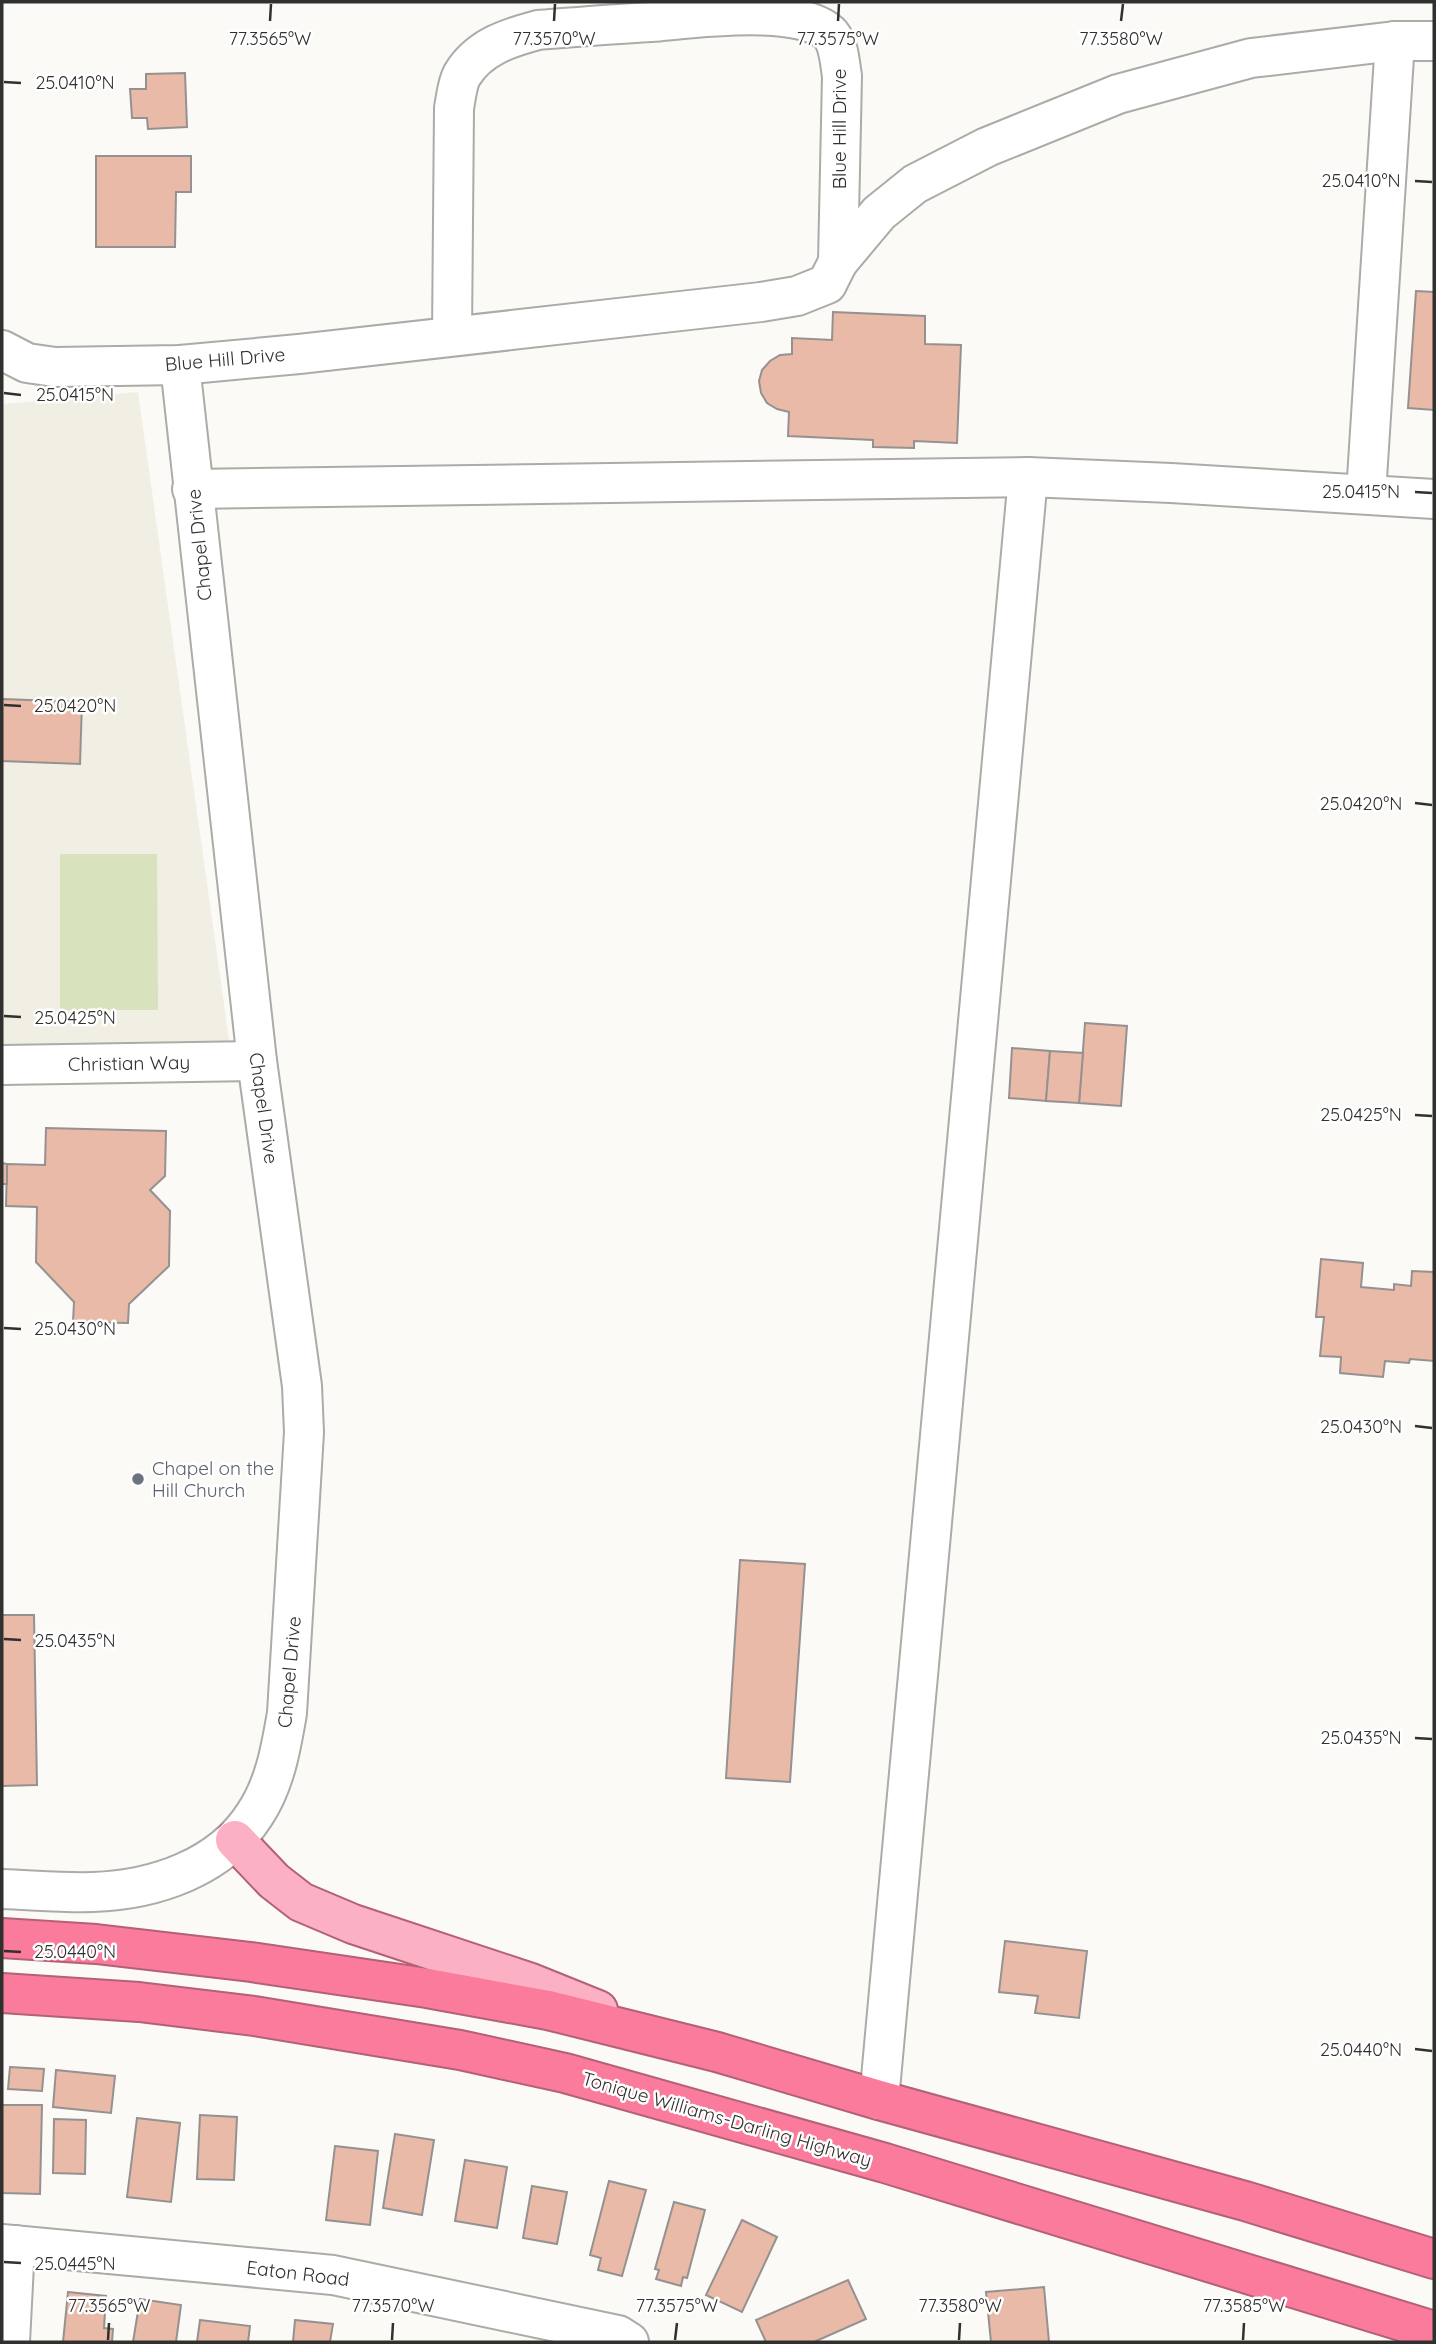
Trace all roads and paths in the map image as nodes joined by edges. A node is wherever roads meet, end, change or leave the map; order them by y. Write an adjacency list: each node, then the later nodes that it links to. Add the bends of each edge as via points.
1 (747, 8): 2 (street, Blue Hill Drive, via 810,22); 6 (street, Blue Hill Drive, via 538,30 508,37 480,54 461,77 453,108)
2 (835, 18): 5 (street, Blue Hill Drive, via 842,76)
3 (1395, 41): 4 (street); 5 (street, via 1251,58 1118,94 986,147 915,184 879,214); 11 (street)
4 (1434, 41)
5 (838, 262): 6 (street, Blue Hill Drive, via 827,284 797,296)
6 (452, 336): 8 (street, Blue Hill Drive)
7 (2, 350): 8 (street, Blue Hill Drive, via 26,363 55,367)
8 (180, 365): 10 (street, Chapel Drive)
9 (1028, 477): 10 (street); 11 (street); 20 (street)
10 (192, 489): 13 (street, Chapel Drive)
11 (1366, 494): 12 (street)
12 (1434, 499)
13 (257, 1061): 14 (street, Christian Way); 15 (street, Chapel Drive, via 298,1340 304,1432 293,1636 281,1749 271,1784)
14 (2, 1065)
15 (235, 1840): 16 (street, Chapel Drive, via 207,1863 136,1888 93,1892); 19 (main road, via 301,1902 531,1983)
16 (2, 1889)
17 (2, 1938): 19 (highway, via 96,1944 386,1982 548,2010)
18 (2, 1993): 23 (highway, Tonique Williams-Darling Highway, via 241,2014 460,2050 565,2073 885,2163)
19 (662, 2037): 20 (highway)
20 (879, 2100): 22 (highway, via 1245,2201)
21 (8, 2245): 24 (street); 25 (street, Eaton Road, via 333,2275 618,2335)
22 (1434, 2259)
23 (1434, 2331)
24 (10, 2342)
25 (629, 2342)

